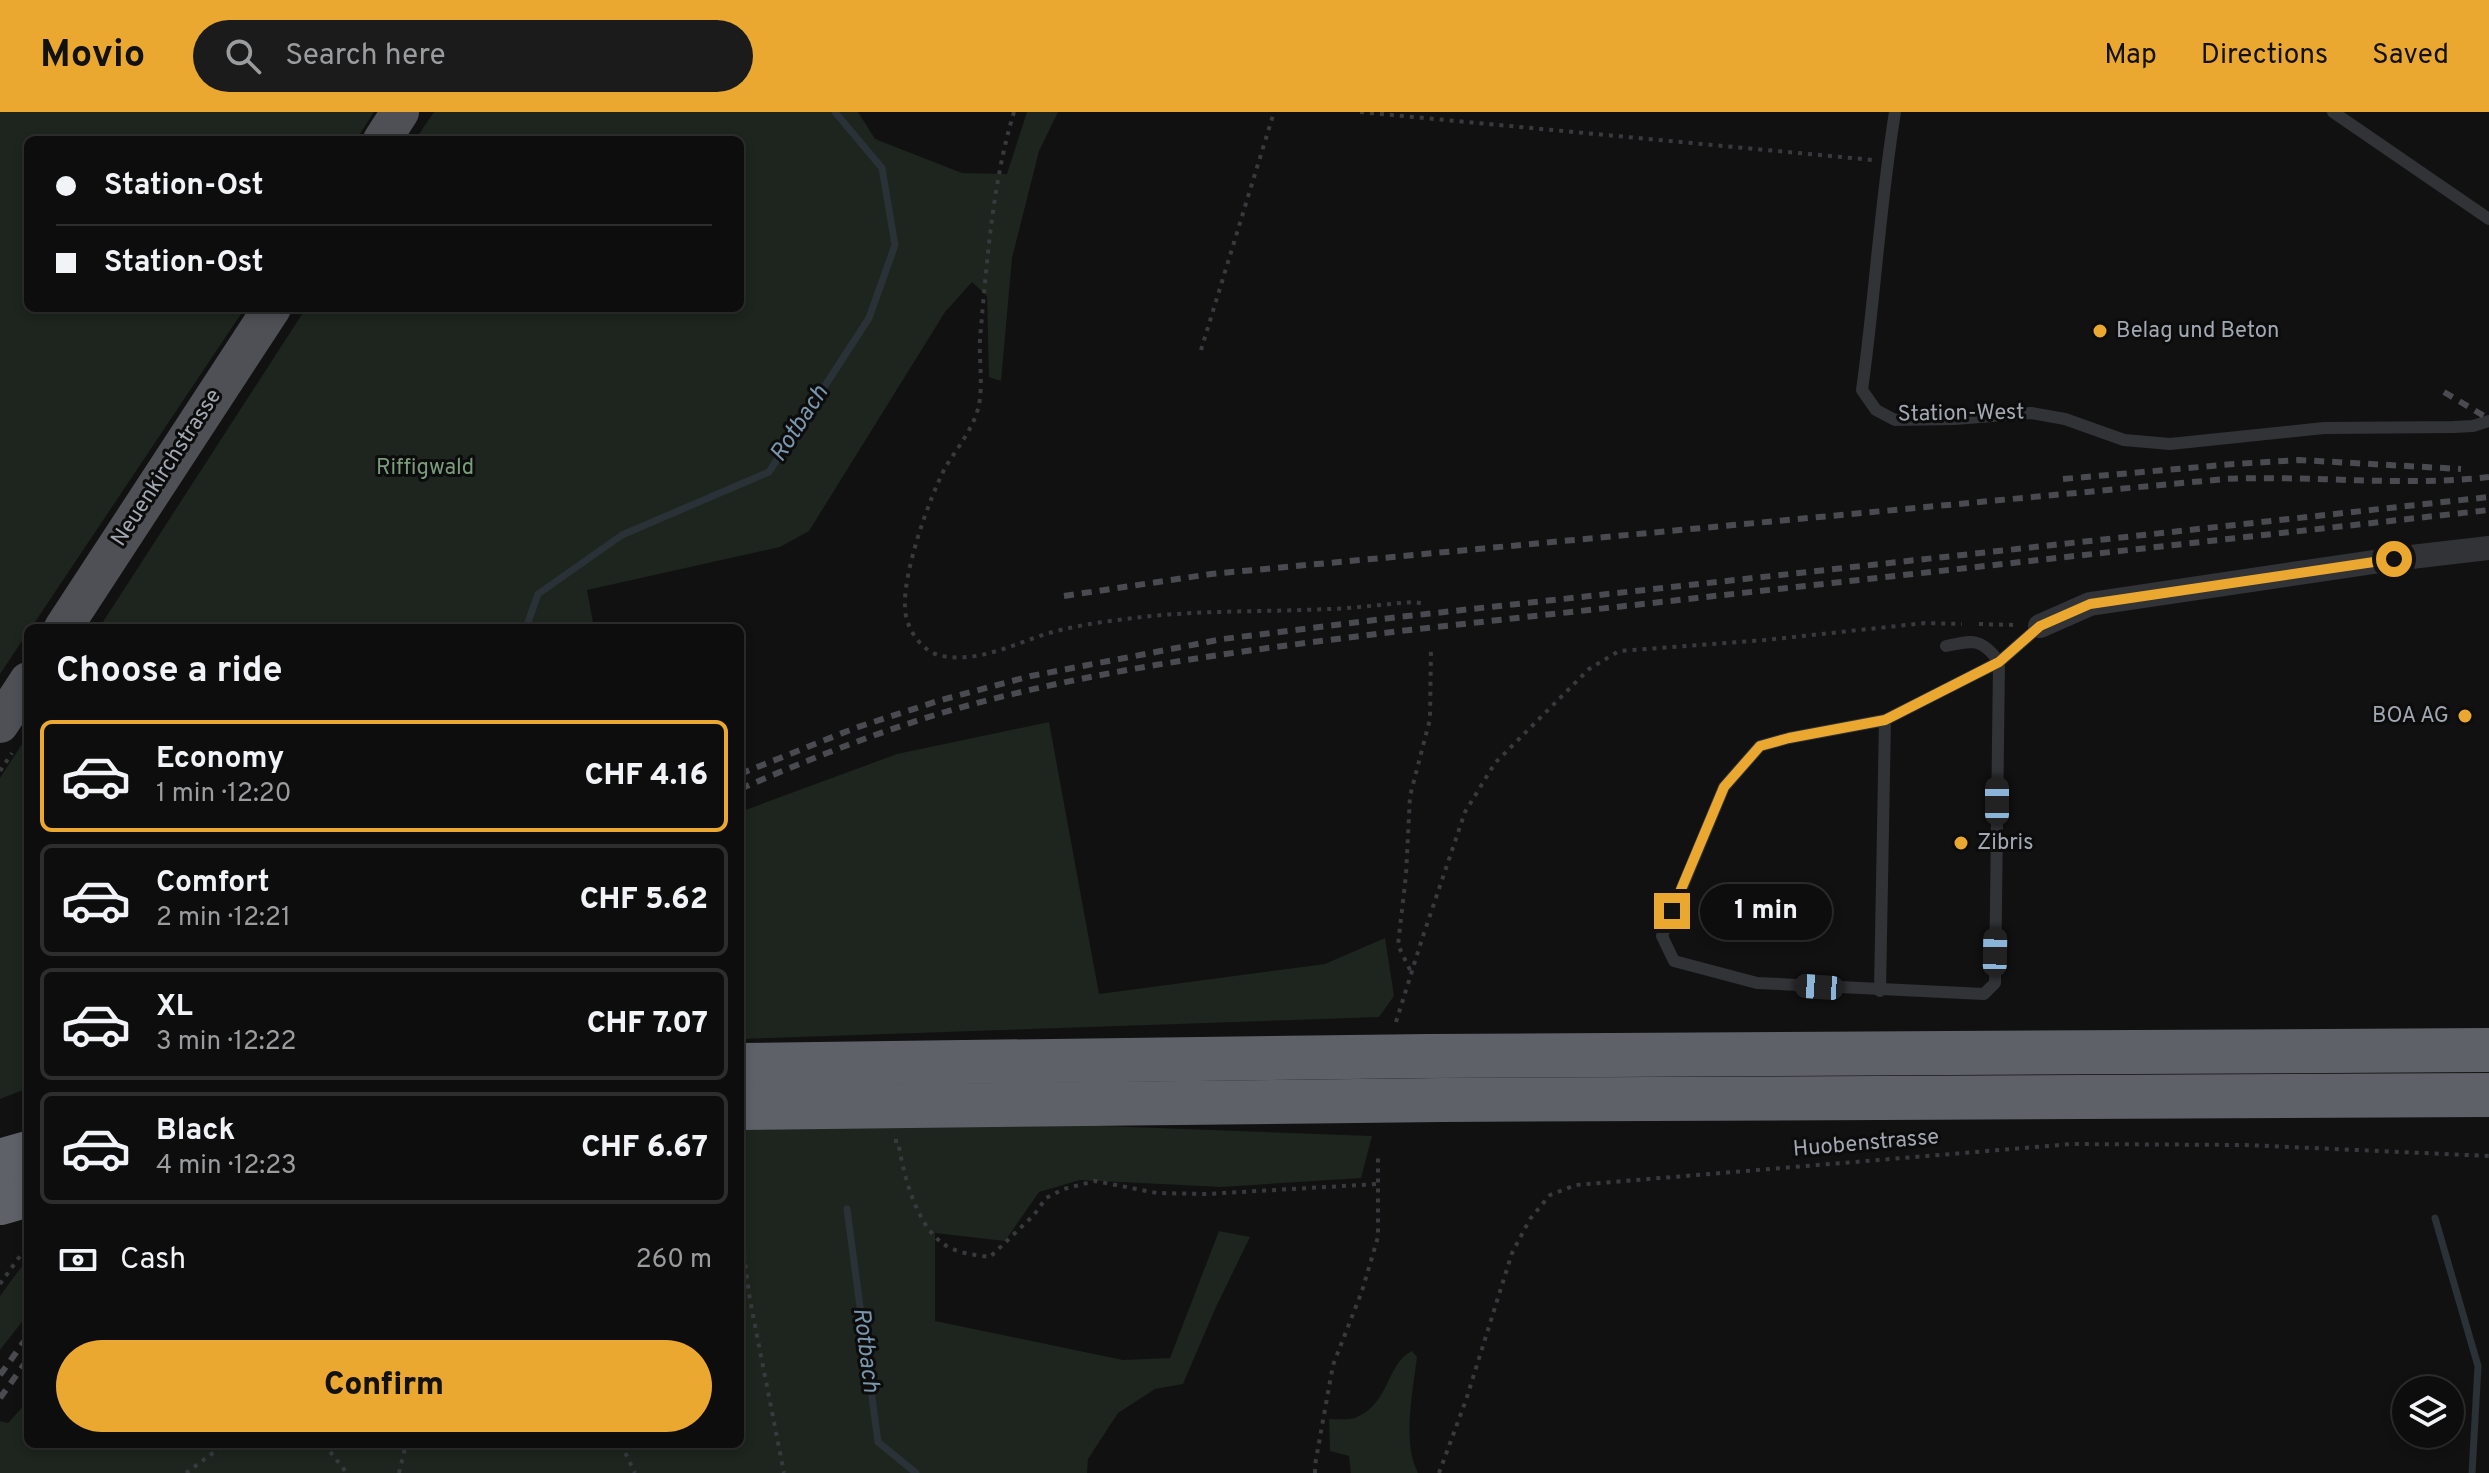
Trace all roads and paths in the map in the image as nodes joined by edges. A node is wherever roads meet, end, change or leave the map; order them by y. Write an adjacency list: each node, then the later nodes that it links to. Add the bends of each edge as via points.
1 (400, 112): 7 (main road)
2 (1014, 112): 14 (path, via 1003,149 990,244 979,403 924,518 909,573 905,607 910,630 939,656 962,658 1063,629 1145,617)
3 (1274, 112): 11 (path)
4 (1360, 112): 8 (path)
5 (1895, 112): 8 (lane, Station-West)
6 (2333, 112): 9 (lane)
7 (385, 136)
8 (1887, 162): 12 (lane, Station-West, via 1862,390 1876,410 1895,420 2031,413 2124,440 2170,444 2324,428 2454,427)
9 (2489, 219)
10 (269, 312): 15 (main road, Neuenkirchstrasse)
11 (1201, 350)
12 (2489, 421)
13 (2489, 548): 16 (street, via 2090,604)
14 (1426, 604)
15 (66, 624)
16 (2040, 626): 19 (lane); 23 (path, via 1925,623 1619,651 1589,669 1495,763 1465,812)
17 (1431, 646): 23 (path, via 1430,719 1410,796 1398,945)
18 (1946, 646): 19 (lane, via 1972,640 1989,648)
19 (1999, 662): 21 (lane); 24 (lane, via 1995,983 1984,994)
20 (24, 687): 22 (main road)
21 (1885, 720): 24 (lane); 24 (lane, via 1760,746 1724,787 1662,936 1674,961 1757,983)
22 (0, 724)
23 (1412, 972): 25 (path)
24 (1880, 991)
25 (1396, 1022)
26 (2489, 1050): 27 (highway)
27 (744, 1065)
28 (2475, 1097): 29 (highway)
29 (744, 1108)
30 (885, 1141): 35 (path, via 898,1141 908,1188 943,1243 969,1255 990,1257 1046,1198 1095,1181 1157,1193 1206,1194)
31 (24, 1154): 34 (highway)
32 (2489, 1156): 51 (path, Huobenstrasse, via 2246,1145 2072,1144 1576,1185 1550,1195 1512,1253)
33 (1378, 1157): 35 (path)
34 (0, 1161)
35 (1378, 1184): 50 (path, via 1378,1237 1333,1365)
36 (24, 1196): 37 (highway)
37 (0, 1203)
38 (24, 1251): 40 (path)
39 (744, 1253): 49 (path)
40 (0, 1284)
41 (220, 1448): 45 (path)
42 (327, 1448): 46 (path)
43 (405, 1448): 47 (path)
44 (623, 1448): 48 (path)
45 (186, 1473)
46 (347, 1473)
47 (399, 1473)
48 (635, 1473)
49 (784, 1473)
50 (1315, 1473)
51 (1439, 1473)

